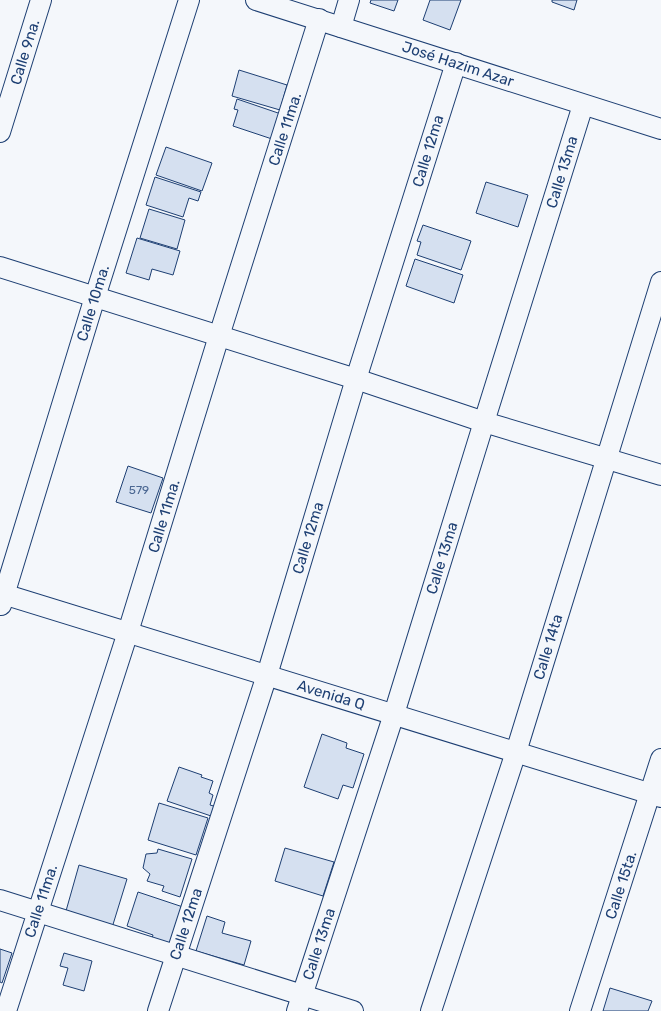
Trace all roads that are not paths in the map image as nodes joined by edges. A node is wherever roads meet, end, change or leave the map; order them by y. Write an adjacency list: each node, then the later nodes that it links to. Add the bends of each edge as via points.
1 (42, 0): 10 (street, Calle 9na.)
2 (190, 0): 13 (street, Calle 10ma.)
3 (256, 0): 5 (street, José Hazim Azar)
4 (349, 0): 6 (street)
5 (319, 19): 6 (street, José Hazim Azar); 14 (street, Calle 11ma.)
6 (341, 27): 7 (street, José Hazim Azar)
7 (456, 63): 8 (street, José Hazim Azar); 15 (street, Calle 12ma)
8 (583, 105): 9 (street, José Hazim Azar); 16 (street, Calle 13ma)
9 (661, 129)
10 (0, 132)
11 (0, 267): 13 (street)
12 (661, 282): 17 (street, Calle 14ta)
13 (95, 297): 14 (street); 19 (street, Calle 10ma.)
14 (219, 336): 15 (street); 20 (street, Calle 11ma.)
15 (356, 380): 16 (street); 21 (street, Calle 12ma)
16 (484, 422): 17 (street); 22 (street, Calle 13ma)
17 (606, 458): 18 (street); 23 (street, Calle 14ta)
18 (661, 476)
19 (1, 598): 20 (street, Avenida Q)
20 (128, 632): 21 (street, Avenida Q); 27 (street, Calle 11ma.)
21 (267, 675): 22 (street, Avenida Q); 28 (street, Calle 12ma)
22 (394, 714): 23 (street, Avenida Q); 29 (street, Calle 13ma)
23 (516, 752): 25 (street, Avenida Q); 33 (street, Calle 14ta)
24 (661, 759): 25 (street, Calle 15ta.)
25 (656, 795): 34 (street, Calle 15ta.)
26 (0, 900): 27 (street)
27 (37, 911): 28 (street); 30 (street, Calle 11ma.)
28 (176, 954): 29 (street); 31 (street, Calle 12ma)
29 (300, 1004): 32 (street)
30 (6, 1011)
31 (158, 1011)
32 (354, 1011)
33 (431, 1011)
34 (580, 1011)

